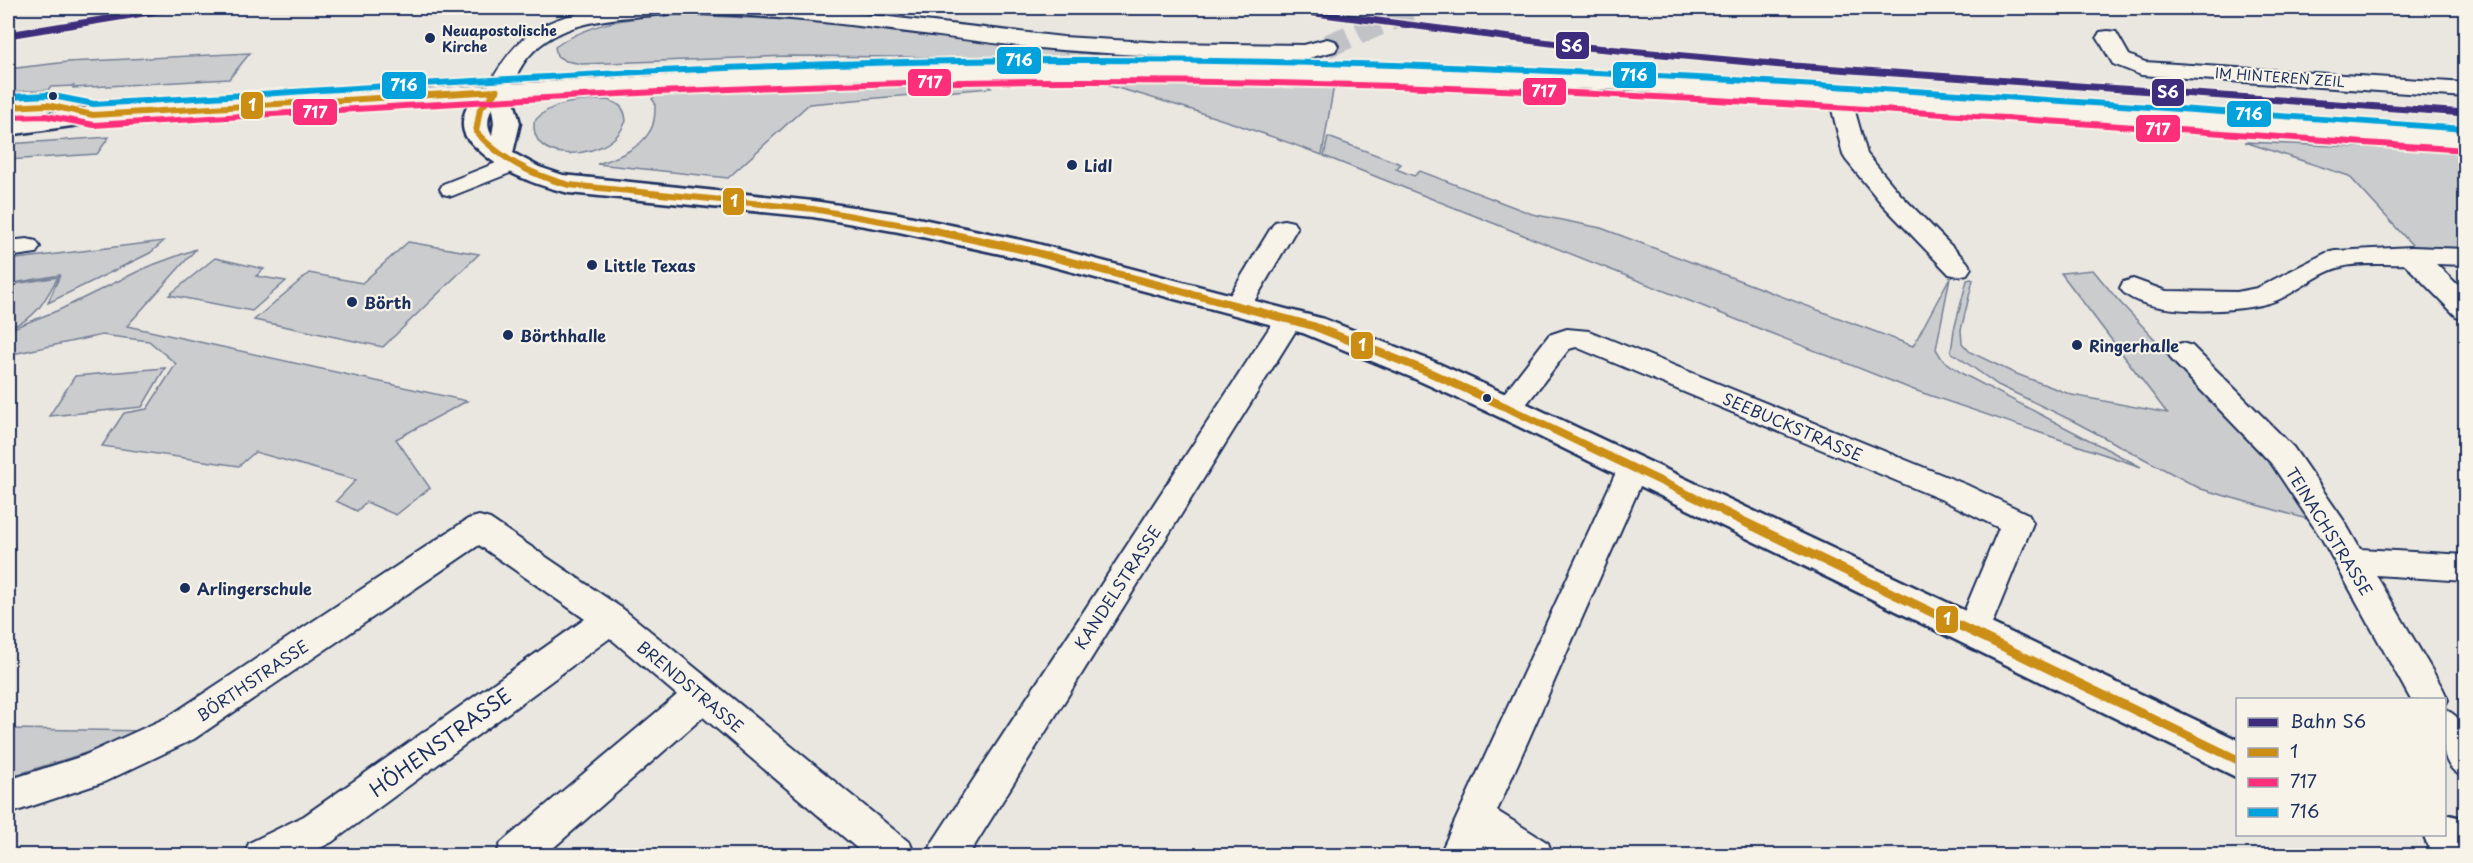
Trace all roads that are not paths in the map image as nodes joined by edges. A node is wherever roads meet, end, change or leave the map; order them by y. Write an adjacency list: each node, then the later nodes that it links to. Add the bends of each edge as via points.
1 (667, 8): 6 (street, via 600,15 554,29 519,54)
2 (708, 8): 4 (street, via 846,16 1029,40 1120,47 1305,52)
3 (2108, 37): 5 (street, IM HINTEREN ZEIL, via 2121,59 2141,68)
4 (1327, 46)
5 (2466, 90)
6 (497, 91): 7 (main road, via 838,73 1074,70 1353,73 1623,82); 9 (main road); 12 (main road, via 475,115 476,132)
7 (1840, 96): 11 (main road); 17 (street, via 1855,155 1891,199)
8 (8, 107): 9 (main road, via 47,105)
9 (93, 116): 10 (main road)
10 (8, 126)
11 (2466, 140)
12 (505, 159): 13 (street); 19 (main road, via 527,174 569,185 813,209 899,223 1030,251)
13 (452, 189)
14 (1284, 228): 19 (street)
15 (2412, 255): 16 (street); 18 (street, via 2335,259 2265,295 2237,301 2163,300); 20 (street)
16 (2466, 257)
17 (1958, 268)
18 (2133, 288)
19 (1238, 305): 21 (main road)
20 (2466, 310)
21 (1289, 320): 23 (main road, via 1361,344); 42 (street, KANDELSTRASSE)
22 (2182, 353): 26 (street, TEINACHSTRASSE, via 2282,455)
23 (1508, 408): 24 (main road); 29 (street, SEEBUCKSTRASSE, via 1559,342 1579,338 1956,493 2017,523)
24 (1633, 468): 29 (main road); 36 (street)
25 (479, 528): 28 (street, BRENDSTRASSE); 35 (street, BÖRTHSTRASSE, via 181,728 91,770)
26 (2351, 561): 27 (street); 31 (street, TEINACHSTRASSE)
27 (2466, 568)
28 (611, 619): 30 (street, BRENDSTRASSE); 39 (street, HÖHENSTRASSE, via 318,829)
29 (1973, 631): 33 (main road)
30 (702, 696): 40 (street); 41 (street, BRENDSTRASSE)
31 (2429, 698)
32 (2446, 727): 34 (street)
33 (2236, 759)
34 (2466, 762)
35 (8, 797)
36 (1476, 819): 43 (street); 44 (street)
37 (2446, 834): 38 (main road)
38 (2466, 839)
39 (263, 855)
40 (515, 855)
41 (896, 855)
42 (946, 855)
43 (1458, 855)
44 (1534, 855)

